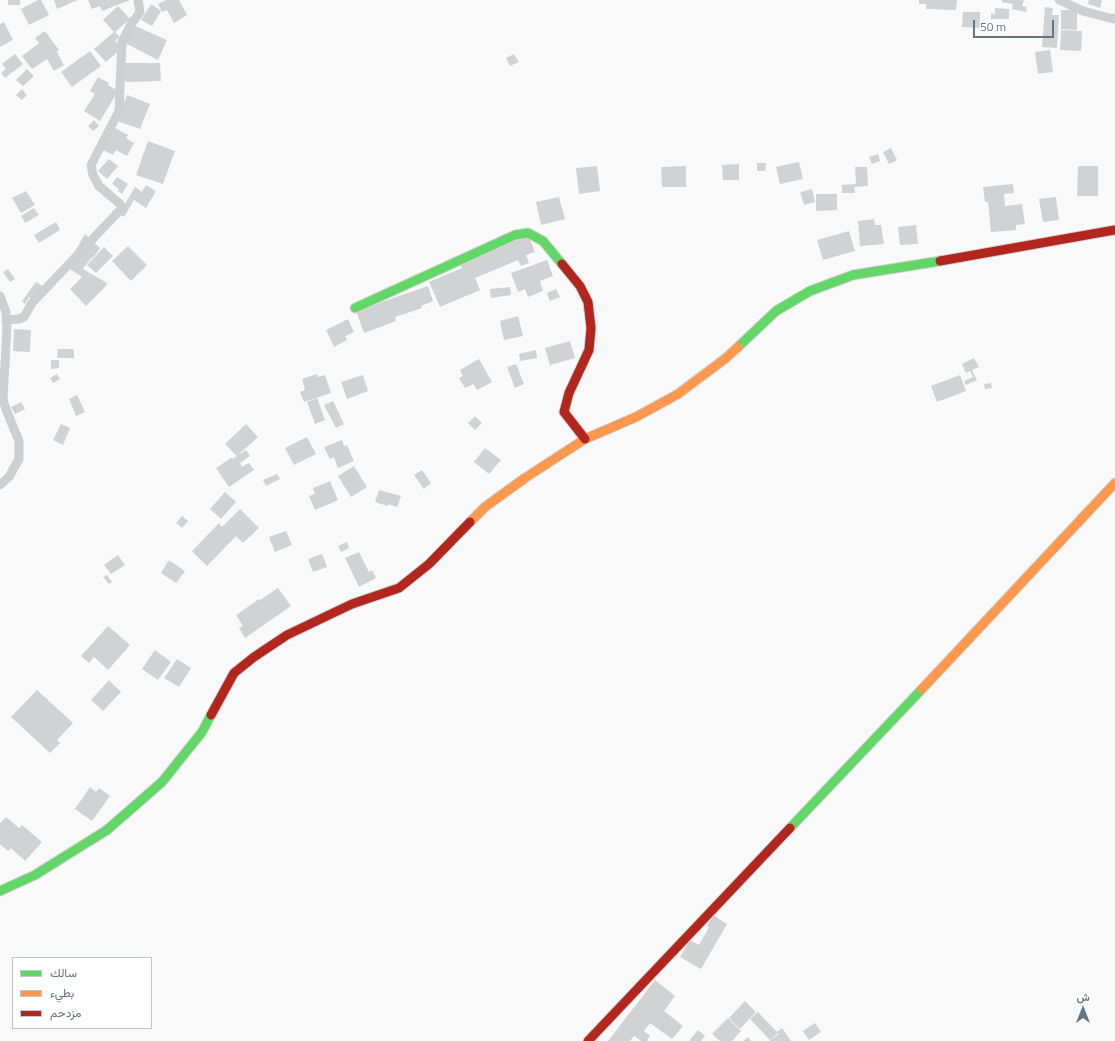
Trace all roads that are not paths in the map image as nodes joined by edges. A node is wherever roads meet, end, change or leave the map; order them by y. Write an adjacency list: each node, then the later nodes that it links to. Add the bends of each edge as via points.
1 (138, 0): 7 (street, via 140,12 122,42 119,111 92,165 93,175 99,186 122,208 32,303 24,317)
2 (1060, 0): 3 (street, via 1083,11)
3 (1115, 18)
4 (1115, 230): 8 (street, via 853,275 810,291 776,311 726,358 678,394 636,417)
5 (0, 296): 7 (street)
6 (355, 308): 8 (street, via 515,235 528,233 543,241 580,286 588,302 591,328 589,350 569,393 564,412)
7 (6, 320): 10 (street, via 3,400 19,441 19,459 9,477)
8 (585, 439): 11 (street, via 485,507 429,564 398,588 352,604 287,635 244,665 234,673 202,732 162,782 107,830 35,875)
9 (1115, 483): 12 (street, via 1002,606)
10 (0, 485)
11 (0, 891)
12 (588, 1041)

